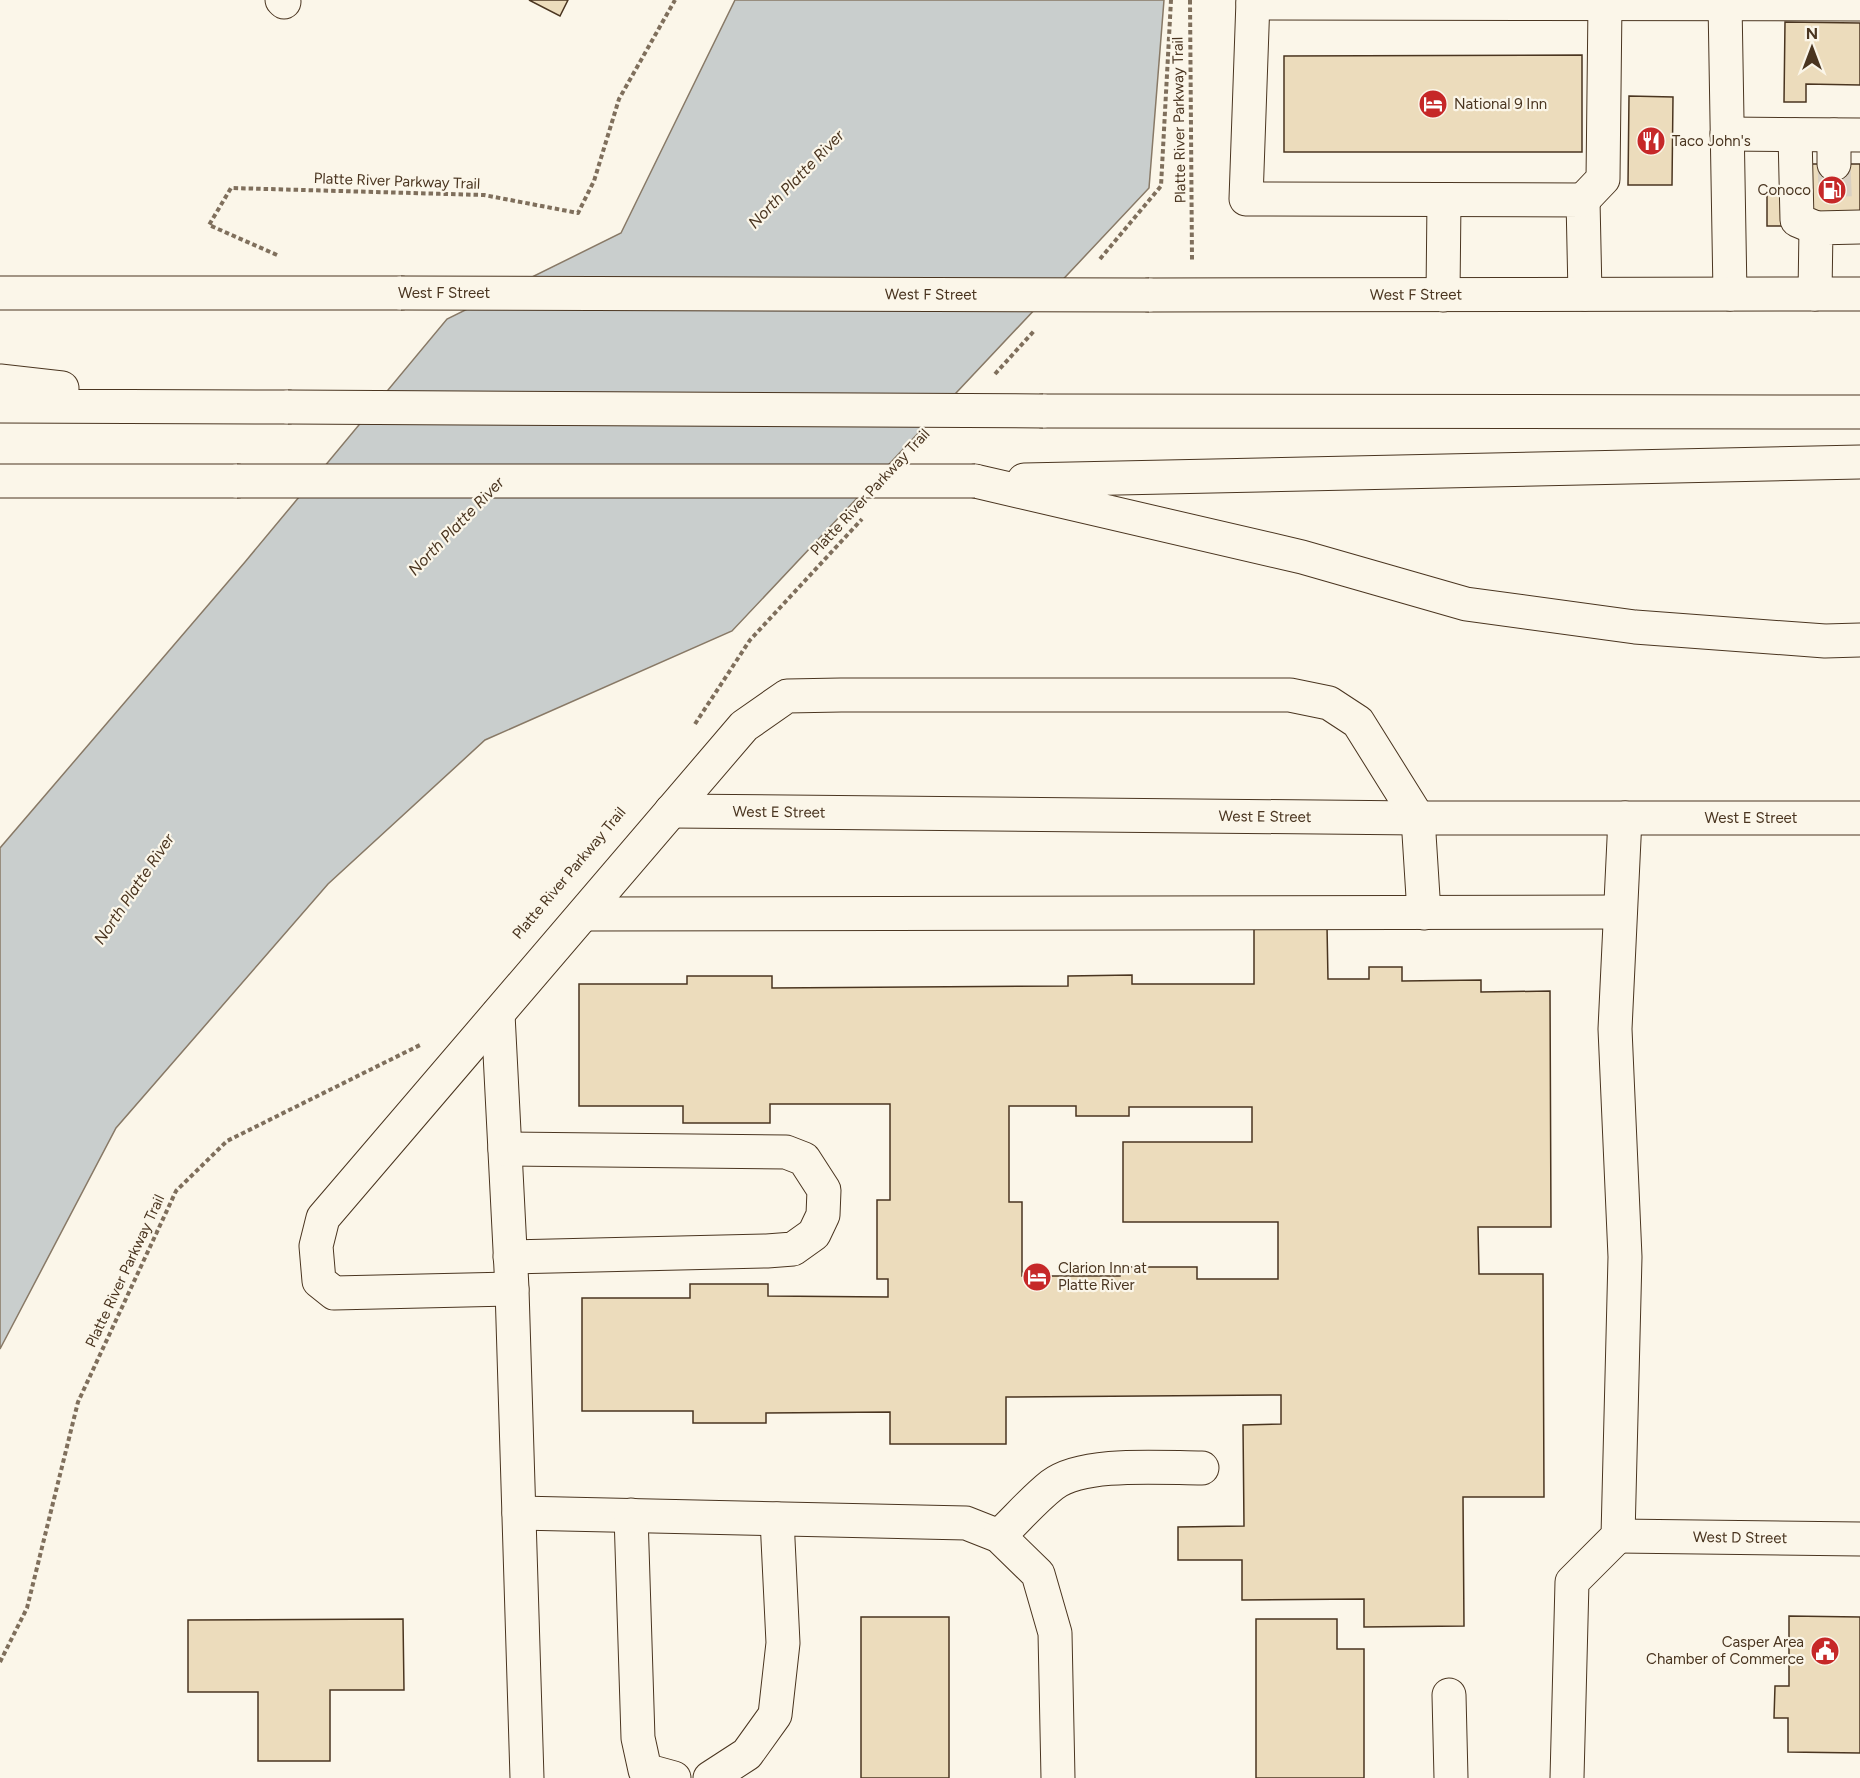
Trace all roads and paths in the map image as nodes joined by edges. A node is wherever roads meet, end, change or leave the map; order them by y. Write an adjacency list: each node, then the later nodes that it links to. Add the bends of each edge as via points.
1 (675, 0): 15 (path, Platte River Parkway Trail, via 619,99 594,181 578,213 484,195 231,188 208,225)
2 (1171, 0): 16 (path, Platte River Parkway Trail, via 1161,186)
3 (1190, 0): 17 (path, Platte River Parkway Trail)
4 (1253, 2): 5 (main road); 12 (main road, via 1246,199)
5 (1390, 2): 6 (main road)
6 (1605, 3): 7 (main road); 13 (main road, via 1603,179)
7 (1725, 3): 8 (main road); 9 (main road)
8 (1860, 4)
9 (1727, 134): 10 (main road); 20 (main road)
10 (1795, 135): 11 (main road); 14 (main road, via 1797,220)
11 (1843, 145)
12 (1444, 200): 13 (main road); 23 (main road)
13 (1583, 201): 19 (main road)
14 (1837, 225): 21 (main road)
15 (284, 258)
16 (1097, 262)
17 (1192, 268)
18 (0, 293): 23 (main road, West F Street, bridge)
19 (1586, 294): 20 (main road, West F Street); 23 (main road, West F Street)
20 (1730, 294): 21 (main road, West F Street)
21 (1815, 294): 22 (main road, West F Street)
22 (1860, 294)
23 (1443, 295)
24 (1041, 324): 25 (path)
25 (992, 377)
26 (0, 381): 27 (main road)
27 (197, 405): 28 (main road); 29 (main road, bridge)
28 (0, 406)
29 (1860, 412)
30 (1860, 462): 32 (main road)
31 (0, 481): 32 (main road, bridge)
32 (975, 482): 34 (main road, via 1302,557 1466,604 1635,627 1825,641)
33 (863, 517): 35 (path, Platte River Parkway Trail, via 750,640)
34 (1860, 640)
35 (693, 726)
36 (671, 811): 37 (main road, West E Street); 37 (main road, via 744,726 787,696 1290,694 1329,703 1358,722); 42 (main road)
37 (1418, 818): 38 (main road, West E Street); 41 (main road)
38 (1625, 818): 39 (main road, West E Street); 40 (main road)
39 (1860, 818)
40 (1620, 912): 41 (main road); 52 (main road, via 1615,1029 1625,1257)
41 (1424, 913): 42 (main road)
42 (584, 914): 43 (main road)
43 (498, 1014): 45 (main road); 46 (main road, via 323,1218 316,1246 319,1281 334,1293)
44 (430, 1040): 54 (path, Platte River Parkway Trail, via 227,1141 176,1191 78,1402 27,1608)
45 (505, 1149): 46 (main road); 46 (main road, via 786,1152 804,1159 824,1190 823,1215 814,1234 793,1249)
46 (511, 1273): 48 (main road)
47 (1202, 1468): 51 (main road, via 1117,1468 1080,1473 1054,1484)
48 (519, 1513): 49 (main road); 56 (main road)
49 (631, 1515): 50 (main road); 57 (main road, via 638,1738 645,1770)
50 (777, 1519): 51 (main road, via 966,1523); 58 (main road, via 783,1643 775,1715 747,1754)
51 (999, 1536): 59 (main road, via 1038,1574 1055,1633)
52 (1618, 1536): 53 (main road, West D Street); 61 (main road, via 1572,1582)
53 (1860, 1539)
54 (0, 1662)
55 (1449, 1695): 60 (main road)
56 (527, 1778)
57 (674, 1778)
58 (710, 1778)
59 (1058, 1778)
60 (1451, 1778)
61 (1567, 1778)

